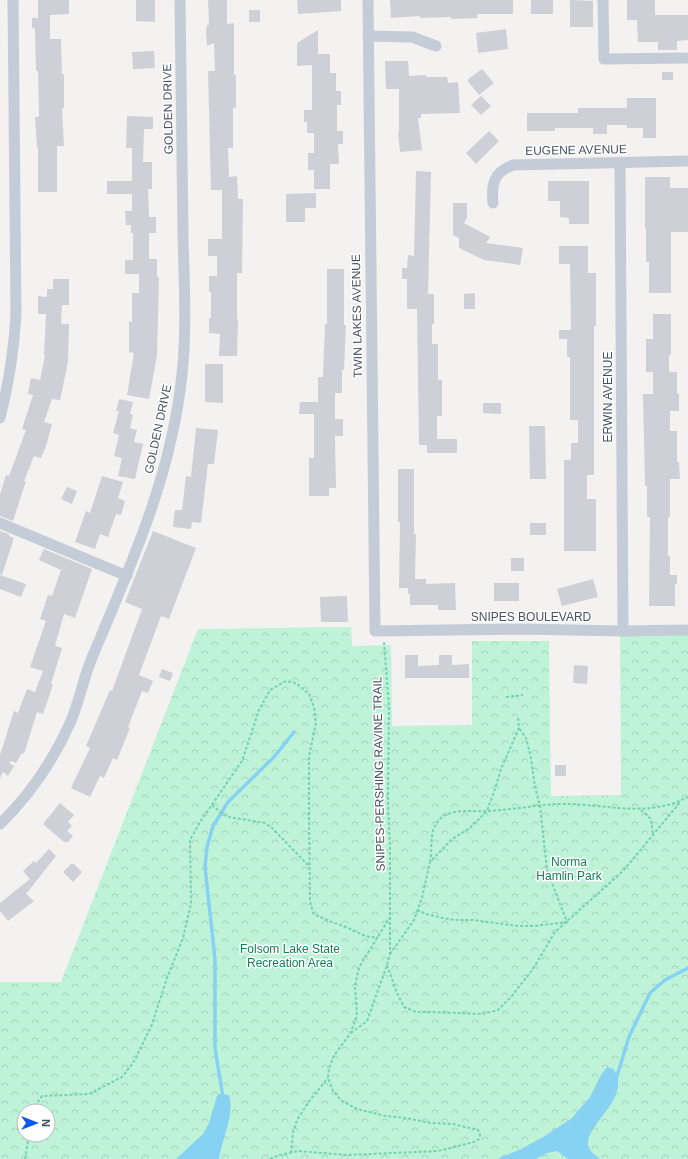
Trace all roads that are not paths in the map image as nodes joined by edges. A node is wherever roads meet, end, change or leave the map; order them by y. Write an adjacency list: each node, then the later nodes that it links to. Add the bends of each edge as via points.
1 (13, 0): 11 (street, via 16,314 11,368)
2 (180, 0): 13 (street, GOLDEN DRIVE, via 184,316 182,373 162,477)
3 (368, 0): 5 (street, TWIN LAKES AVENUE)
4 (604, 0): 7 (street, via 604,59)
5 (368, 36): 6 (street, via 412,37); 15 (street, TWIN LAKES AVENUE)
6 (436, 46)
7 (688, 58)
8 (688, 160): 9 (street, EUGENE AVENUE)
9 (620, 162): 10 (street, EUGENE AVENUE, via 513,165 499,173 495,180); 16 (street, ERWIN AVENUE)
10 (493, 203)
11 (0, 418)
12 (0, 523): 13 (street)
13 (127, 576): 17 (street, GOLDEN DRIVE, via 92,658 71,720 54,753 26,795)
14 (688, 630): 16 (street, SNIPES BOULEVARD)
15 (379, 631): 16 (street, SNIPES BOULEVARD)
16 (623, 631)
17 (0, 824)

